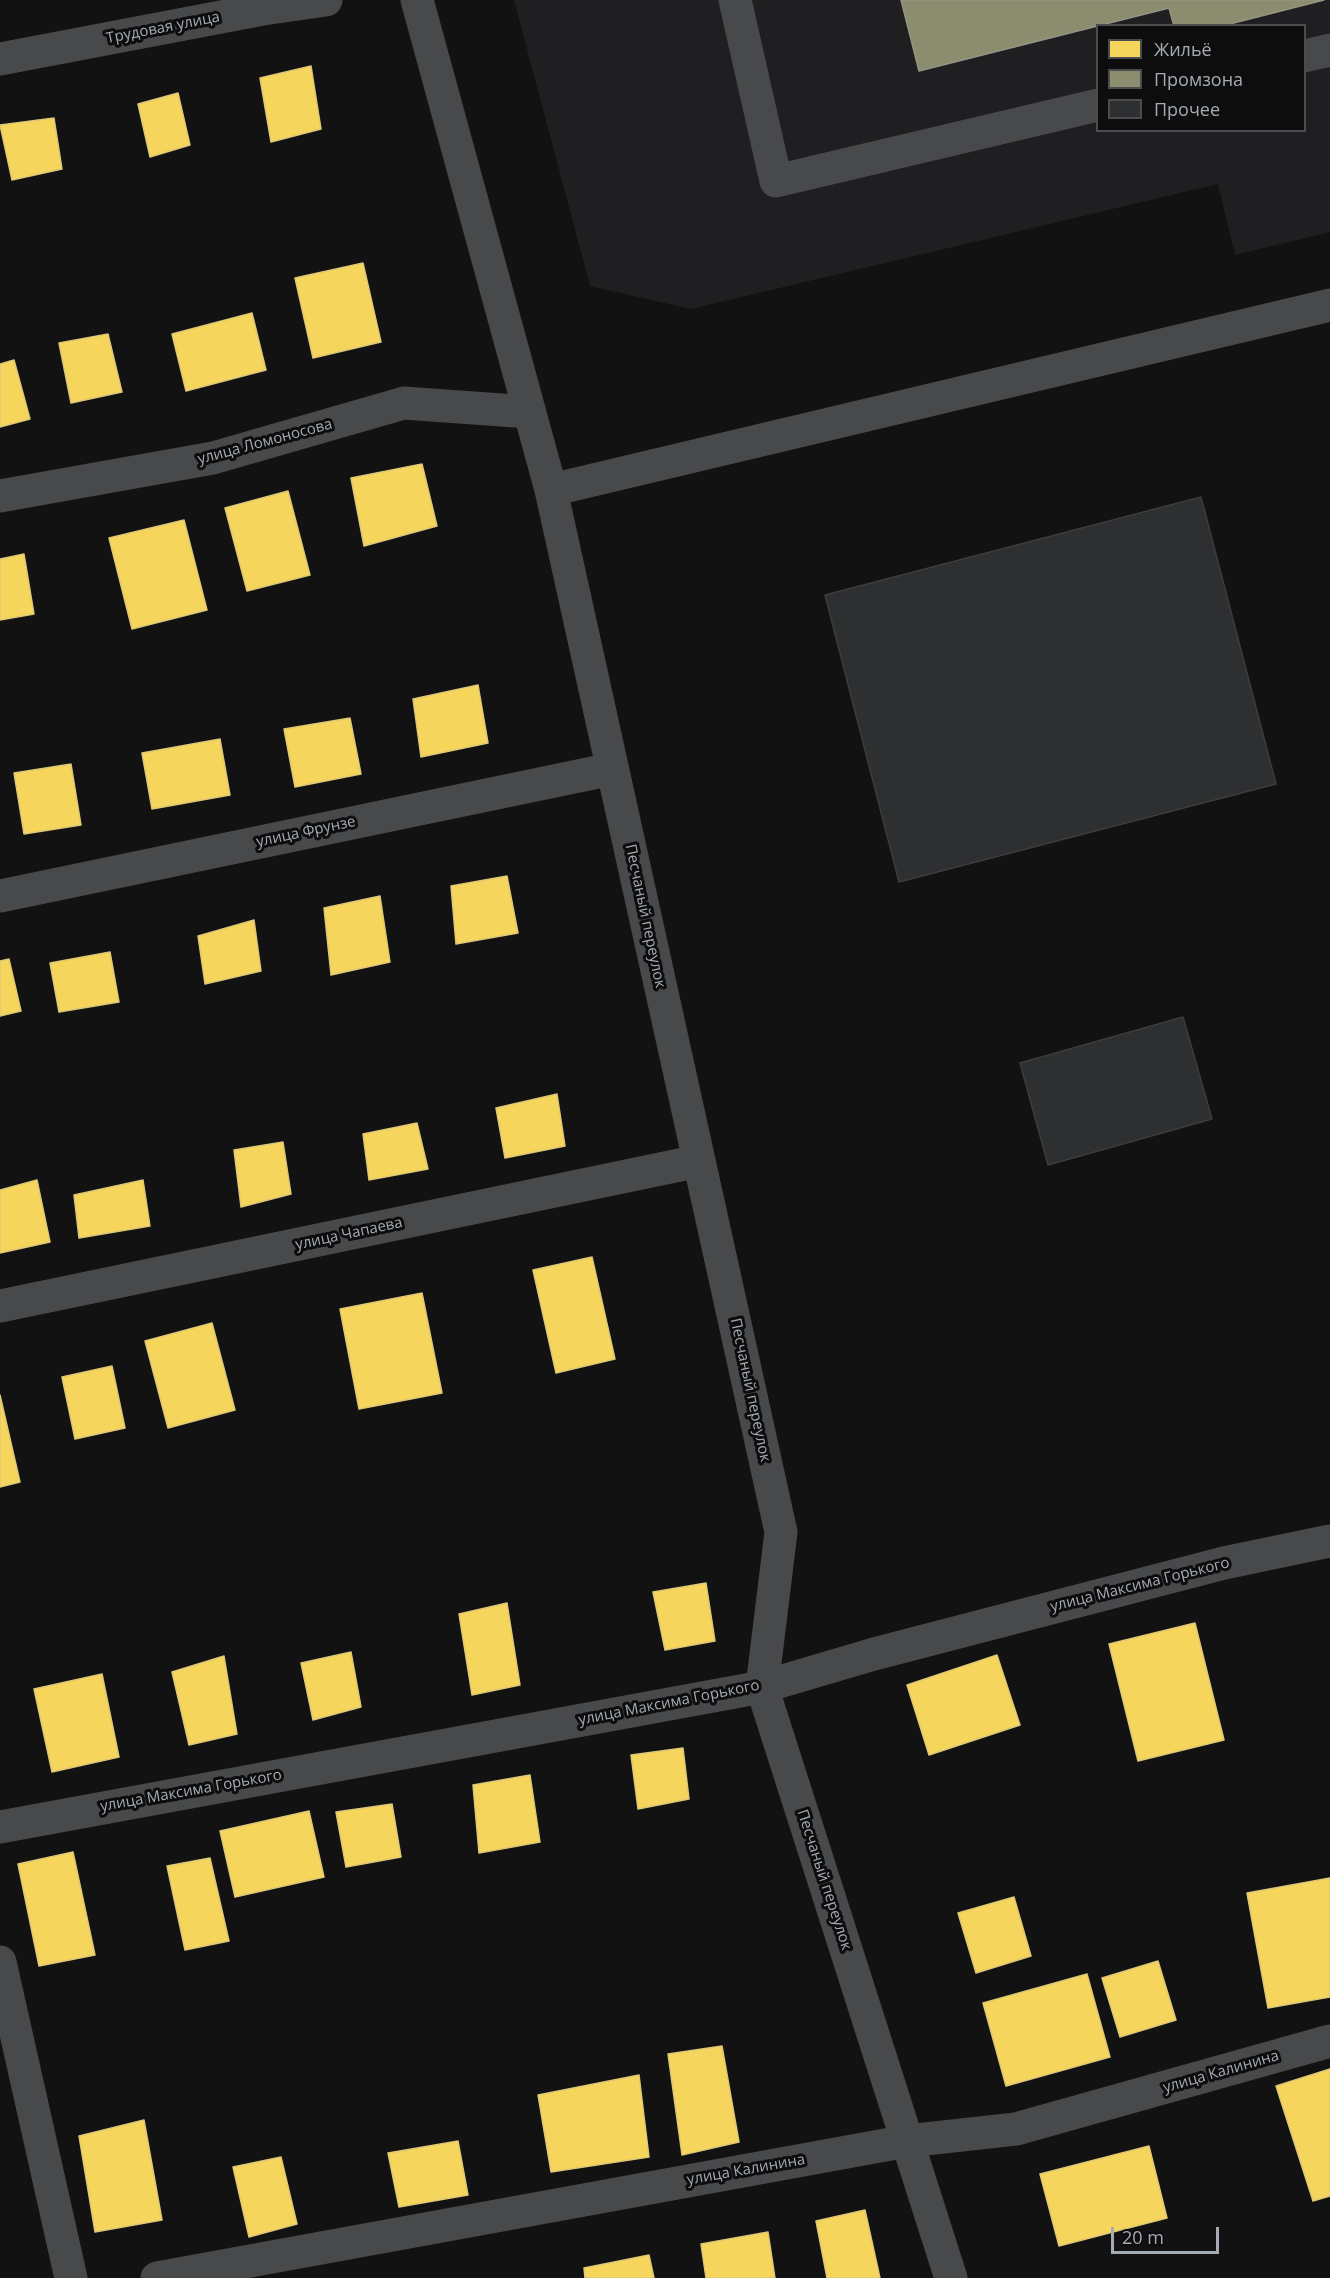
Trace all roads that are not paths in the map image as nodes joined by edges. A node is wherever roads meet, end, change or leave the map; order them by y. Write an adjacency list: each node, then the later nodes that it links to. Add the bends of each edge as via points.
1 (326, 0): 6 (street, Трудовая улица)
2 (417, 0): 9 (street, Песчаный переулок)
3 (735, 0): 7 (street, via 776,181)
4 (1330, 50): 5 (street)
5 (1306, 56)
6 (0, 59)
7 (1096, 105)
8 (1330, 305): 10 (street)
9 (529, 412): 10 (street, Песчаный переулок); 11 (street, улица Ломоносова, via 404,403 213,458)
10 (550, 490): 12 (street, Песчаный переулок)
11 (0, 496)
12 (612, 769): 13 (street, улица Фрунзе); 14 (street, Песчаный переулок)
13 (0, 896)
14 (699, 1161): 15 (street, улица Чапаева); 17 (street, Песчаный переулок, via 781,1532)
15 (0, 1306)
16 (1330, 1541): 17 (street, улица Максима Горького, via 1224,1563)
17 (762, 1687): 18 (street, улица Максима Горького); 21 (street, Песчаный переулок)
18 (0, 1827)
19 (0, 1962): 22 (street)
20 (1330, 2041): 21 (street, улица Калинина, via 1016,2129)
21 (908, 2141): 23 (street, улица Калинина); 24 (street, Песчаный переулок)
22 (71, 2278)
23 (157, 2278)
24 (951, 2278)

